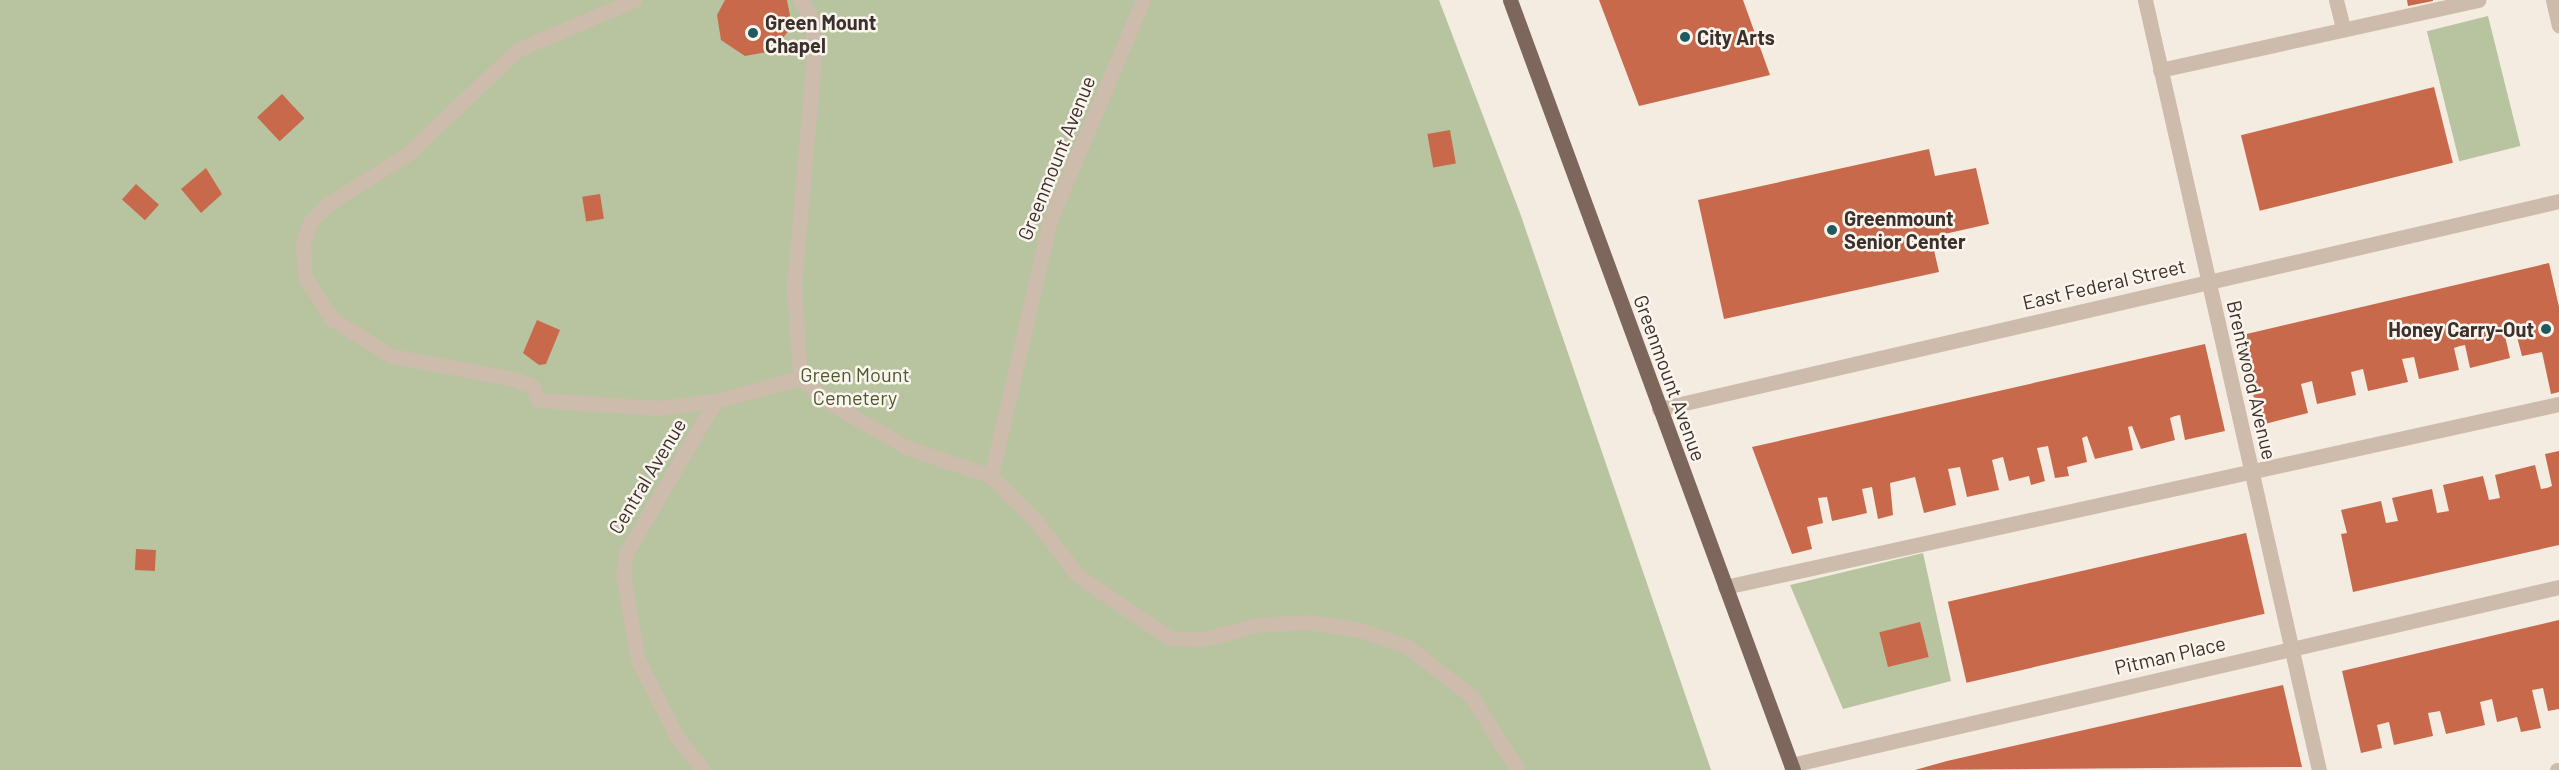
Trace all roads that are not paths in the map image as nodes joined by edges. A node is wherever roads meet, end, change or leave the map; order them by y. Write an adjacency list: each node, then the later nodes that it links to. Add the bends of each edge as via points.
1 (634, 0): 15 (street, via 517,50 426,139 319,212 311,221 300,261 332,319 392,356 514,379 532,386 538,400 657,408)
2 (800, 0): 14 (street, via 812,19 814,57 803,139 794,287)
3 (1143, 0): 18 (street, Greenmount Avenue, via 1050,220)
4 (1510, 0): 17 (main road, Greenmount Avenue)
5 (2145, 0): 11 (street, Brentwood Avenue)
6 (2336, 0): 10 (street)
7 (2478, 0): 10 (street)
8 (2553, 0): 9 (street)
9 (2559, 25)
10 (2343, 29): 11 (street)
11 (2160, 70): 13 (street, Brentwood Avenue)
12 (2559, 201): 13 (street, East Federal Street)
13 (2208, 282): 17 (street, East Federal Street); 19 (street, Brentwood Avenue)
14 (800, 378): 15 (street); 18 (street, via 830,404 908,448)
15 (716, 401): 24 (street, Central Avenue, via 626,553 623,576 638,660 677,737)
16 (2559, 404): 19 (street)
17 (1659, 409): 20 (main road, Greenmount Avenue)
18 (991, 476): 25 (street, via 1035,520 1078,576 1170,638 1203,639 1257,624 1307,621 1361,630 1408,647 1471,696)
19 (2253, 476): 20 (street, via 2228,473); 22 (street, Brentwood Avenue)
20 (1725, 587): 23 (main road, Greenmount Avenue)
21 (2559, 587): 22 (street, Pitman Place)
22 (2291, 649): 23 (street, Pitman Place); 26 (street, Brentwood Avenue)
23 (1792, 767)
24 (703, 770)
25 (1518, 770)
26 (2319, 770)

